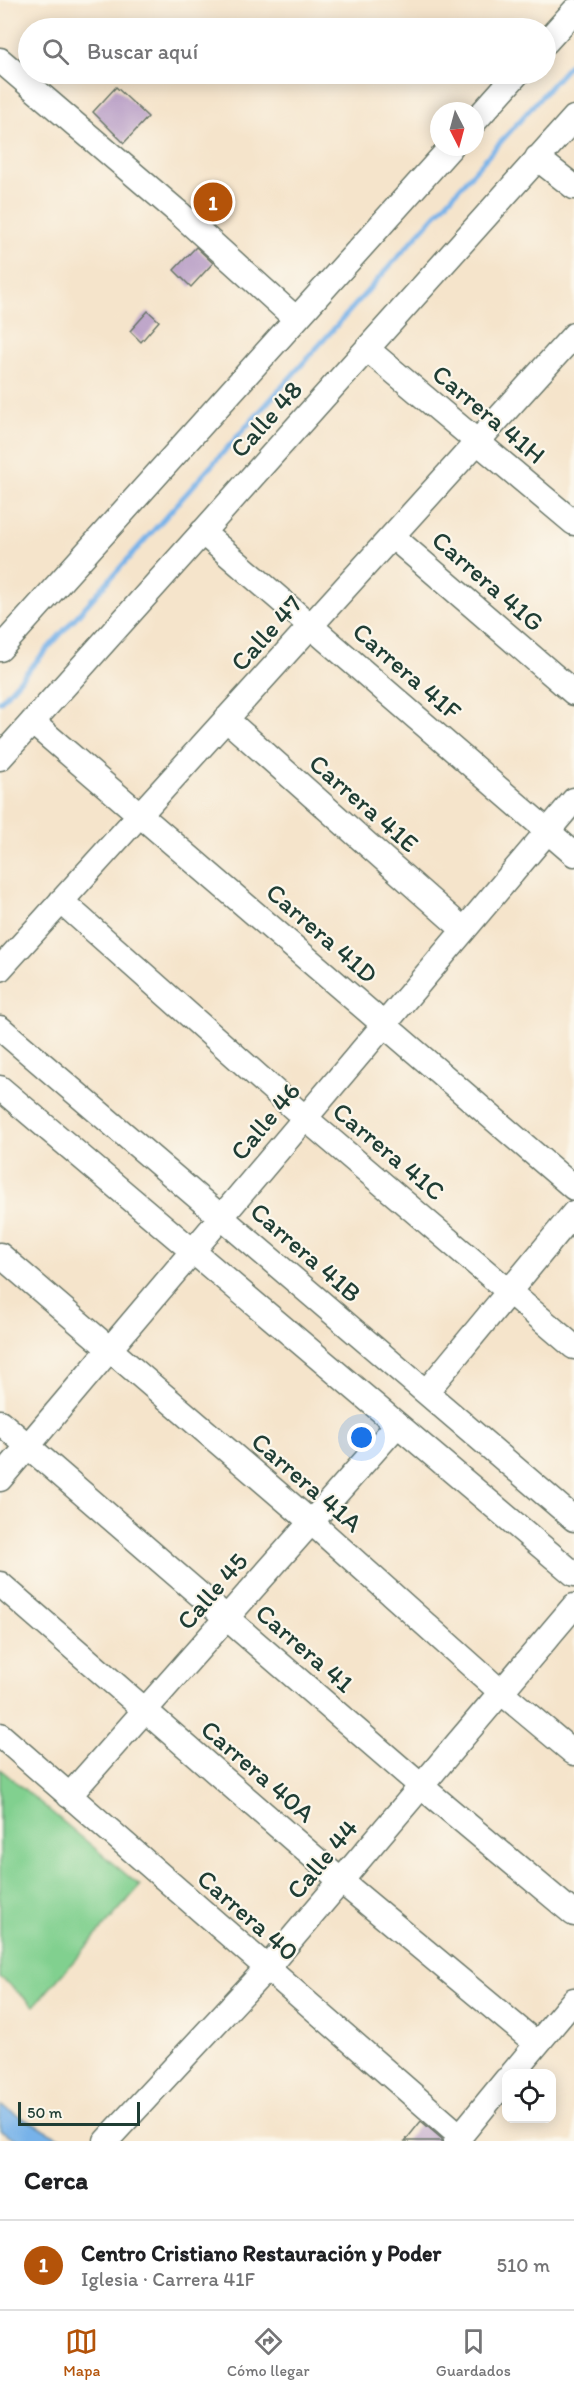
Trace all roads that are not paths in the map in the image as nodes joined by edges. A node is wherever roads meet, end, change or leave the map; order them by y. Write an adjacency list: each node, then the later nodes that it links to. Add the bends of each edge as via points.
1 (574, 11): 2 (street)
2 (556, 31)
3 (0, 60): 4 (street)
4 (18, 75)
5 (28, 84): 12 (street)
6 (508, 84): 7 (street)
7 (484, 111)
8 (574, 118): 10 (street, Calle 48)
9 (443, 156): 12 (street, Calle 48)
10 (537, 159): 11 (street); 14 (street, Calle 48)
11 (574, 188)
12 (296, 319): 20 (street, Calle 48)
13 (571, 345): 15 (street, Calle 47)
14 (367, 349): 15 (street, Carrera 41H); 17 (street, Calle 48)
15 (477, 442): 16 (street, Carrera 41H); 18 (street, Calle 47)
16 (574, 524)
17 (202, 532): 19 (street, Carrera 41F); 23 (street, Calle 48)
18 (392, 536): 19 (street, Calle 47); 21 (street, Carrera 41G)
19 (311, 626): 22 (street, Calle 47); 27 (street, Carrera 41F)
20 (0, 649)
21 (574, 693)
22 (226, 719): 26 (street, Calle 47); 30 (street, Carrera 41E)
23 (32, 722): 24 (street, Calle 48); 26 (street, Carrera 41D)
24 (0, 758)
25 (574, 800): 27 (street, Calle 46)
26 (141, 813): 29 (street, Calle 47); 32 (street, Carrera 41D)
27 (548, 831): 28 (street, Carrera 41F); 30 (street, Calle 46)
28 (574, 854)
29 (61, 901): 31 (street, Calle 47); 35 (street, Carrera 41C)
30 (464, 930): 32 (street, Calle 46)
31 (0, 969)
32 (384, 1025): 35 (street, Calle 46); 36 (street, Carrera 41D)
33 (0, 1028): 38 (street, Carrera 41B)
34 (0, 1088): 39 (street)
35 (305, 1118): 38 (street, Calle 46); 41 (street, Carrera 41C)
36 (574, 1188)
37 (574, 1213): 41 (street)
38 (221, 1217): 39 (street, Calle 46); 44 (street, Carrera 41B)
39 (193, 1251): 43 (street, Calle 46); 46 (street)
40 (0, 1255): 43 (street, Carrera 41A)
41 (509, 1290): 42 (street, Carrera 41C); 44 (street)
42 (574, 1347)
43 (110, 1349): 47 (street, Calle 46); 50 (street, Carrera 41A)
44 (426, 1392): 49 (street, Carrera 41B)
45 (0, 1422): 47 (street, Carrera 41)
46 (397, 1425): 50 (street, Calle 45); 51 (street)
47 (28, 1446): 48 (street, Calle 46); 54 (street, Carrera 41)
48 (0, 1479)
49 (574, 1519)
50 (311, 1522): 54 (street, Calle 45); 55 (street, Carrera 41A)
51 (574, 1574)
52 (0, 1584): 56 (street, Carrera 40A)
53 (574, 1606): 55 (street, Calle 44)
54 (226, 1618): 56 (street, Calle 45); 59 (street, Carrera 41)
55 (501, 1692): 58 (street, Carrera 41A); 59 (street, Calle 44)
56 (145, 1710): 60 (street, Calle 45); 61 (street, Carrera 40A)
57 (0, 1735): 60 (street, Carrera 40)
58 (574, 1753)
59 (422, 1786): 61 (street, Calle 44); 62 (street, Carrera 41)
60 (69, 1796): 63 (street, Carrera 40)
61 (341, 1881): 63 (street, Calle 44); 65 (street, Carrera 40A)
62 (574, 1914)
63 (267, 1968): 68 (street, Calle 44); 69 (street, Carrera 40)
64 (574, 2000): 65 (street)
65 (537, 2044): 66 (street)
66 (515, 2069)
67 (502, 2086): 69 (street)
68 (108, 2138)
69 (458, 2138)

